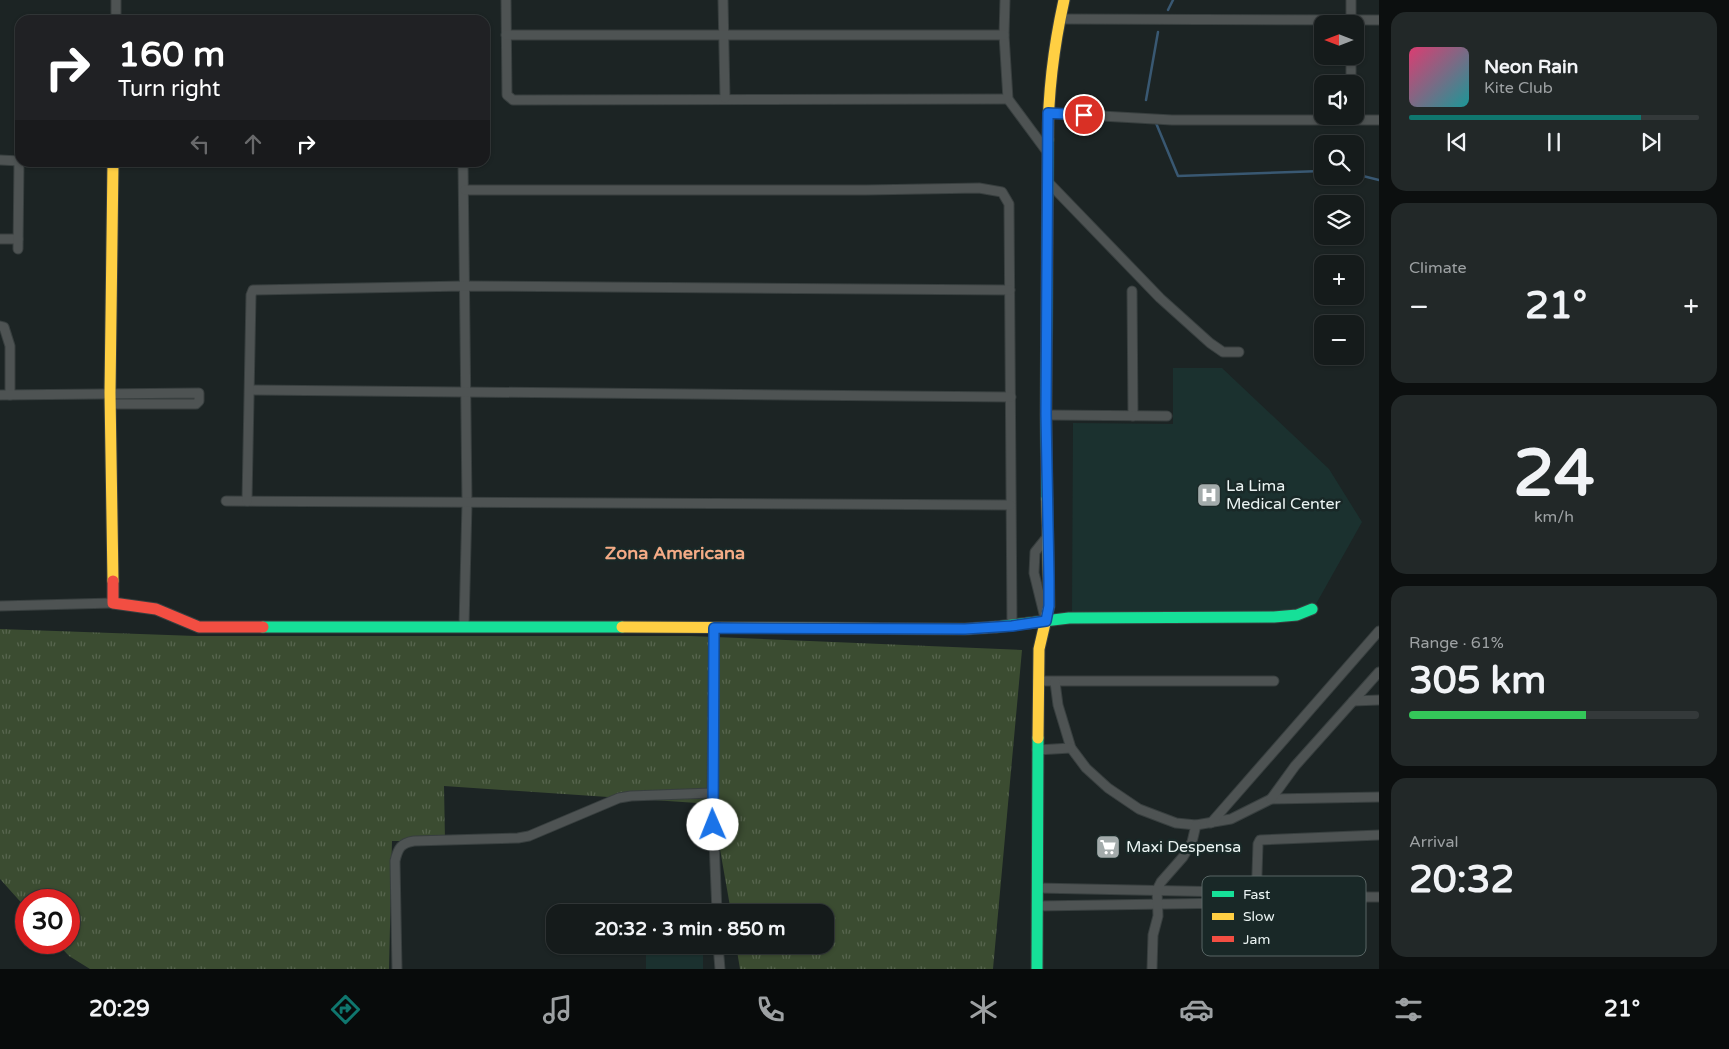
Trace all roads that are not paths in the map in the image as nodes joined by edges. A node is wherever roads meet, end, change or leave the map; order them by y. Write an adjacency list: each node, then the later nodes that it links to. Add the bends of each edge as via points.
1 (116, 0): 7 (street)
2 (506, 0): 14 (street)
3 (723, 0): 13 (street)
4 (1005, 0): 15 (street)
5 (1064, 0): 9 (street)
6 (1351, 0): 8 (street)
7 (116, 15)
8 (1351, 15)
9 (1060, 19): 12 (street); 18 (street)
10 (1379, 20): 11 (street)
11 (1364, 21)
12 (1314, 22)
13 (723, 34): 14 (street); 15 (street); 16 (street)
14 (506, 35): 16 (street, via 507,95 513,100)
15 (1004, 35): 17 (street)
16 (725, 98): 17 (street)
17 (1008, 99): 22 (street)
18 (1048, 113): 19 (street, via 1172,120); 22 (street)
19 (1314, 118)
20 (1364, 119): 21 (street)
21 (1379, 120)
22 (1048, 153): 28 (street)
23 (0, 160): 24 (street)
24 (15, 161)
25 (20, 167): 31 (street)
26 (113, 167): 45 (street)
27 (463, 167): 29 (street)
28 (1048, 182): 37 (street, via 1160,298 1210,344 1223,352); 46 (street)
29 (464, 190): 33 (street); 34 (street, via 991,189 1002,192 1009,204)
30 (0, 239): 31 (street)
31 (18, 239): 32 (street)
32 (18, 249)
33 (465, 286): 34 (street); 40 (street, via 253,290 250,295); 41 (street)
34 (1010, 290): 44 (street)
35 (1132, 291): 47 (street)
36 (0, 326): 39 (street, via 4,327 10,346)
37 (1239, 352)
38 (0, 380): 39 (street)
39 (10, 380): 43 (street)
40 (250, 390): 41 (street); 50 (street)
41 (466, 393): 44 (street); 51 (street)
42 (0, 395): 43 (street)
43 (10, 395): 45 (street)
44 (1011, 397): 52 (street)
45 (110, 399): 45 (street, via 196,404 199,395 198,392); 53 (street)
46 (1046, 414): 47 (street); 56 (street, via 1049,588)
47 (1133, 416): 48 (street)
48 (1167, 416)
49 (226, 501): 50 (street)
50 (247, 501): 51 (street)
51 (467, 503): 52 (street); 57 (street)
52 (1010, 505): 58 (street)
53 (113, 603): 54 (street); 57 (street, via 156,609 199,627)
54 (0, 606)
55 (1312, 609): 56 (street, via 1274,618 1069,618)
56 (1046, 621): 58 (street); 62 (street, via 1039,649)
57 (464, 626): 59 (street)
58 (1012, 626): 59 (street, via 965,629)
59 (714, 628): 69 (street)
60 (1379, 631): 72 (street)
61 (1379, 672): 66 (street)
62 (1038, 681): 64 (street); 68 (street)
63 (1274, 681): 64 (street)
64 (1055, 682): 67 (street)
65 (1379, 700): 66 (street)
66 (1353, 701): 71 (street, via 1295,766)
67 (1071, 748): 68 (street); 73 (street, via 1086,768 1108,788 1139,808 1176,823)
68 (1038, 750): 76 (street)
69 (712, 793): 83 (street); 88 (street, via 619,798 523,837 405,843 398,849 395,860)
70 (1379, 797): 71 (street)
71 (1271, 799): 72 (street, via 1231,819)
72 (1210, 823): 73 (street)
73 (1196, 825): 78 (street, via 1192,842 1183,857)
74 (1379, 835): 75 (street, via 1260,840)
75 (1257, 876)
76 (1037, 888): 77 (street); 86 (street)
77 (1093, 889): 78 (street); 85 (street)
78 (1157, 890): 79 (street); 84 (street)
79 (1202, 891)
80 (1366, 897): 81 (street)
81 (1379, 897)
82 (1202, 903): 84 (street)
83 (717, 904)
84 (1157, 904): 85 (street); 91 (street)
85 (1093, 905): 86 (street)
86 (1037, 906): 90 (street)
87 (719, 954): 89 (street)
88 (397, 969)
89 (720, 969)
90 (1037, 969)
91 (1152, 969)

